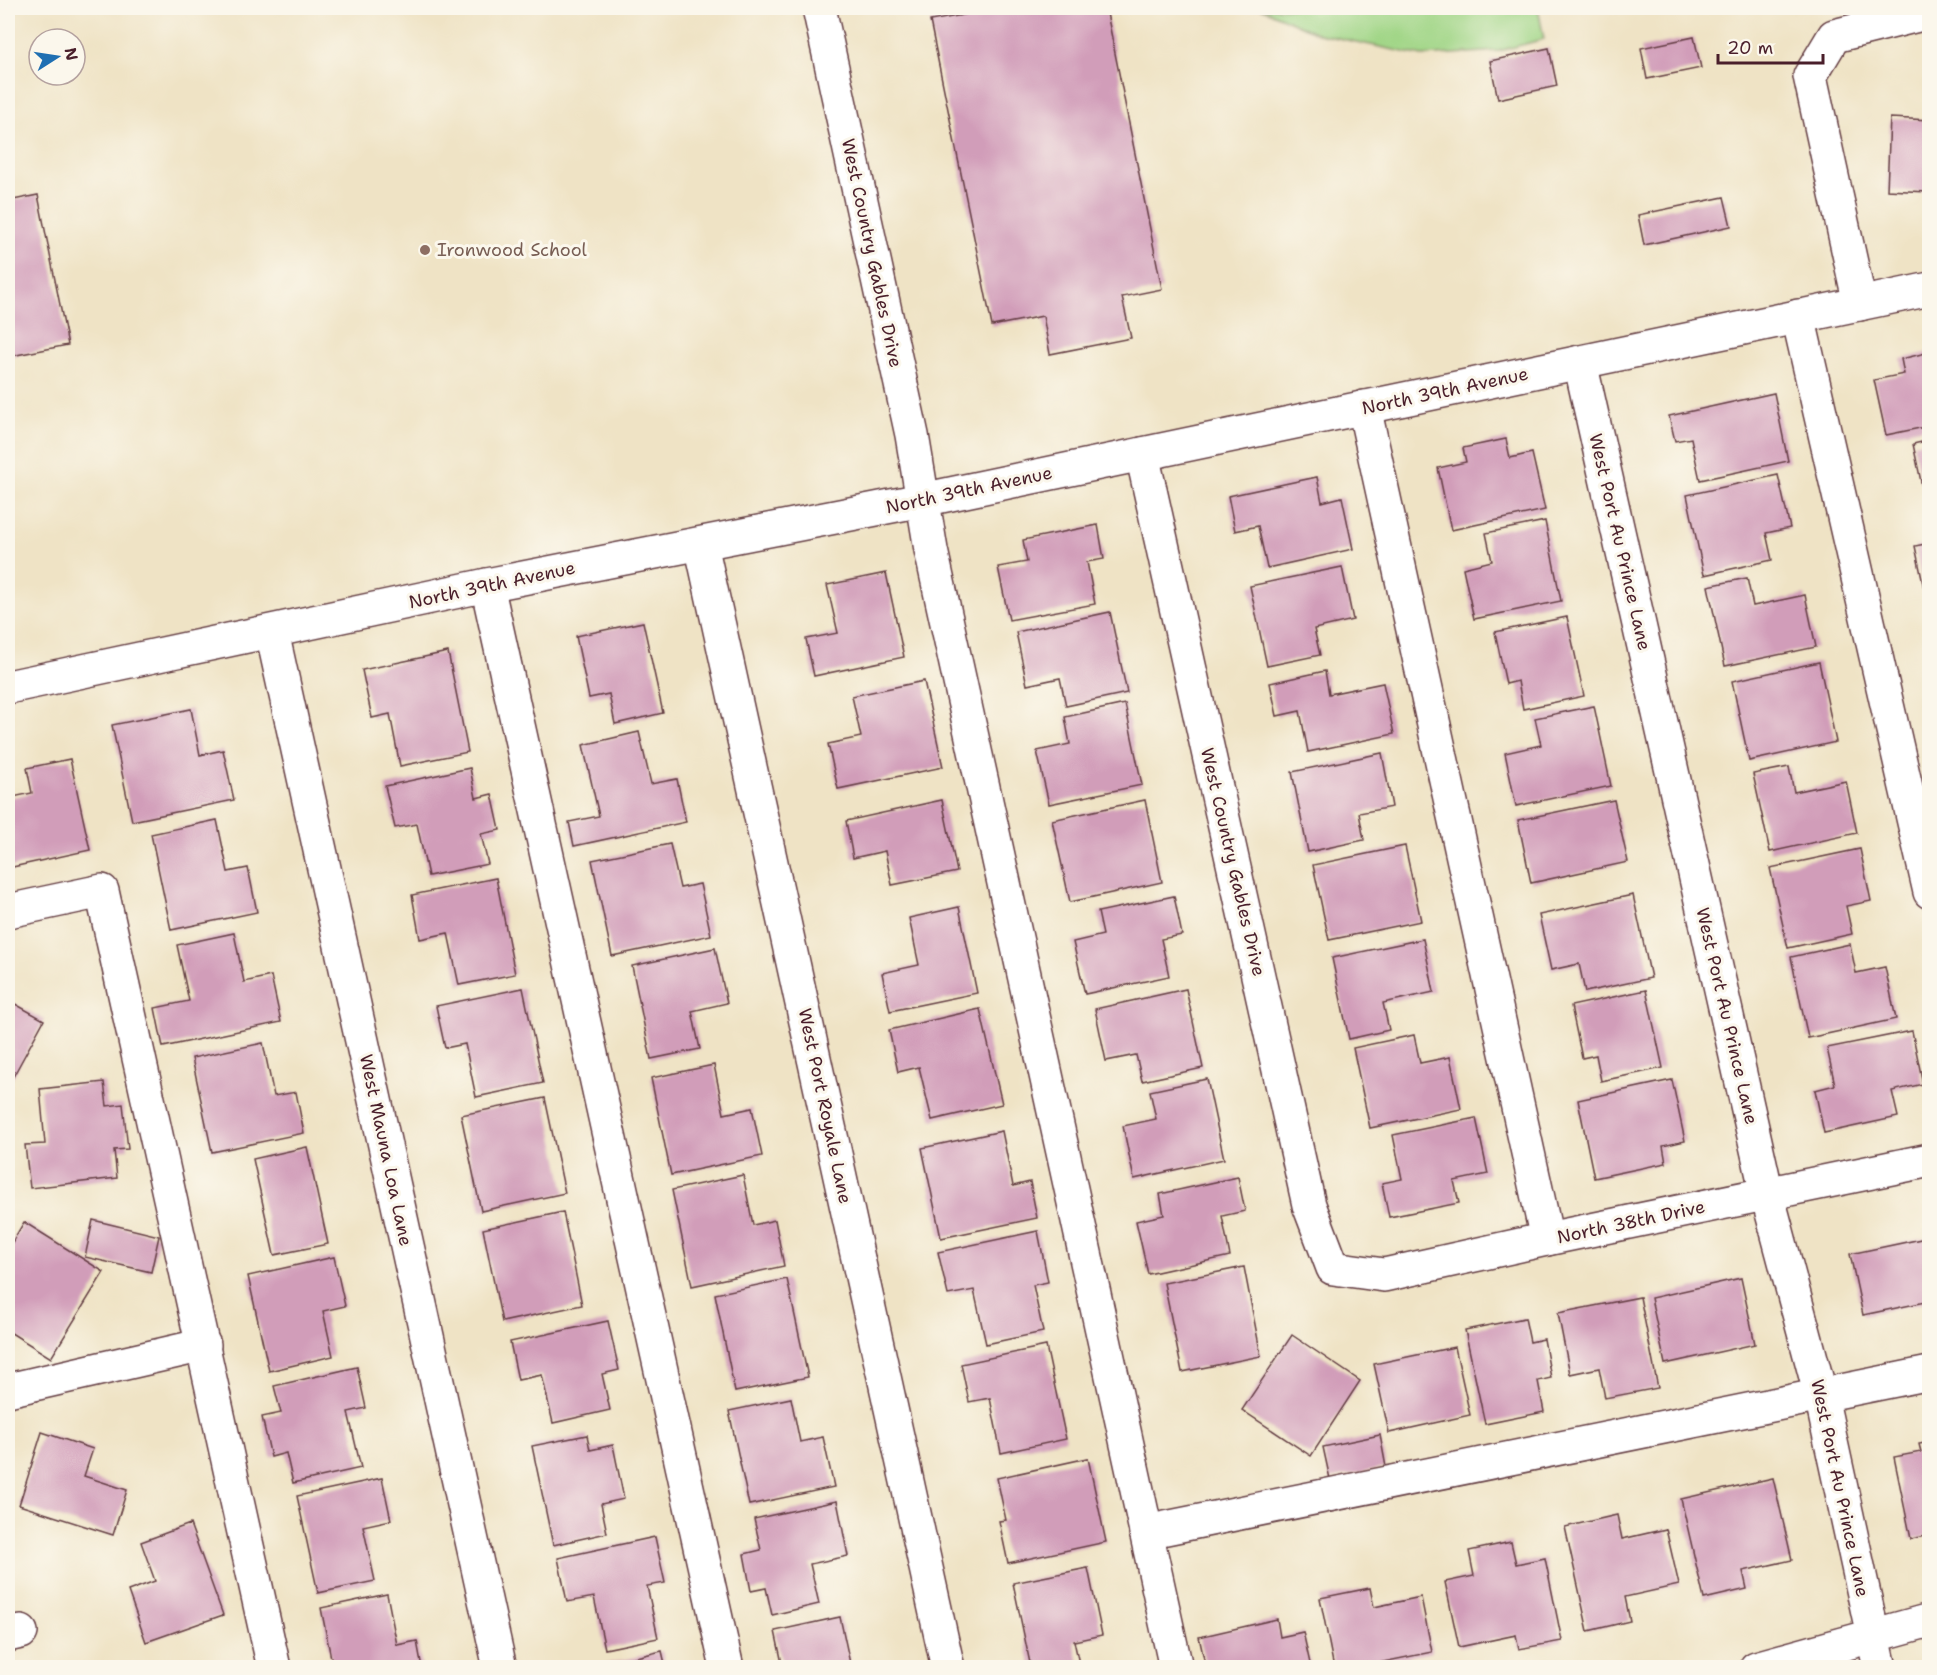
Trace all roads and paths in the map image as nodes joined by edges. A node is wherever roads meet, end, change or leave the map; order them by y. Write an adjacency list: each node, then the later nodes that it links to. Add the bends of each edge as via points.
1 (819, 8): 9 (street, West Country Gables Drive, via 909,423)
2 (1929, 12): 4 (street, via 1834,36 1810,76)
3 (1929, 289): 4 (street, North 39th Avenue)
4 (1860, 304): 5 (street, North 39th Avenue)
5 (1798, 316): 6 (street, North 39th Avenue); 14 (street)
6 (1580, 362): 7 (street, North 39th Avenue); 17 (street, West Port Au Prince Lane)
7 (1364, 407): 8 (street, North 39th Avenue); 18 (street)
8 (1142, 454): 9 (street, North 39th Avenue); 19 (street, West Country Gables Drive, via 1309,1205)
9 (922, 500): 10 (street, North 39th Avenue); 24 (street, West Country Gables Drive)
10 (701, 544): 11 (street, North 39th Avenue); 30 (street, West Port Royale Lane)
11 (487, 585): 12 (street, North 39th Avenue); 29 (street)
12 (272, 632): 13 (street, North 39th Avenue); 28 (street, West Mauna Loa Lane)
13 (8, 687)
14 (1929, 892)
15 (8, 911): 20 (street, via 102,891)
16 (1929, 1160): 17 (street, North 38th Drive)
17 (1767, 1194): 18 (street, North 38th Drive); 23 (street, West Port Au Prince Lane)
18 (1547, 1239): 19 (street, North 38th Drive, via 1384,1275)
19 (1333, 1268)
20 (204, 1346): 22 (street); 27 (street)
21 (1929, 1374): 23 (street)
22 (8, 1390)
23 (1821, 1396): 24 (street); 26 (street, West Port Au Prince Lane)
24 (1146, 1533): 31 (street, West Country Gables Drive)
25 (1929, 1620): 26 (street)
26 (1872, 1634): 32 (street); 33 (street, West Port Au Prince Lane)
27 (274, 1668)
28 (501, 1668)
29 (727, 1668)
30 (948, 1668)
31 (1176, 1668)
32 (1756, 1668)
33 (1880, 1668)

